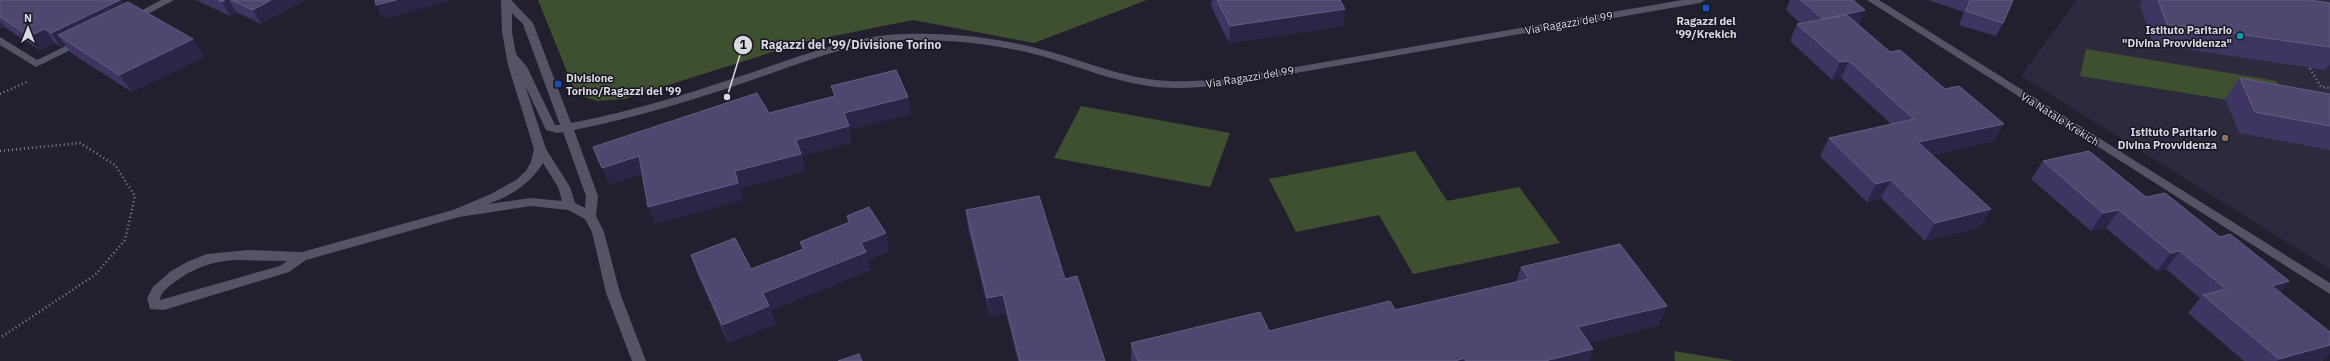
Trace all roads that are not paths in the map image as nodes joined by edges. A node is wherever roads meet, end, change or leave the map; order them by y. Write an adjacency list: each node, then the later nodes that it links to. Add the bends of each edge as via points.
1 (169, 0): 5 (street)
2 (1700, 0): 9 (street, Via Ragazzi del 99, via 1199,84 1165,84 1127,79 1063,58 986,42 934,36 901,37 838,47 665,102)
3 (1872, 0): 15 (street, Via Natale Krekich)
4 (506, 1): 8 (street, via 507,32); 9 (street, via 528,23)
5 (120, 24)
6 (92, 37): 7 (street, via 36,64)
7 (0, 40)
8 (512, 56): 9 (street, via 522,67 550,127); 10 (street)
9 (567, 127): 13 (street, via 592,196)
10 (540, 149): 11 (street, via 564,187); 12 (street, via 537,164 517,186)
11 (570, 206): 12 (street, via 531,202 467,214); 13 (street)
12 (457, 213): 14 (street)
13 (590, 216): 16 (street, via 598,232 613,293)
14 (302, 257): 14 (street, via 210,258 184,268 161,286 152,301 155,305 164,305 250,280 284,269)
15 (2330, 289)
16 (639, 361)

